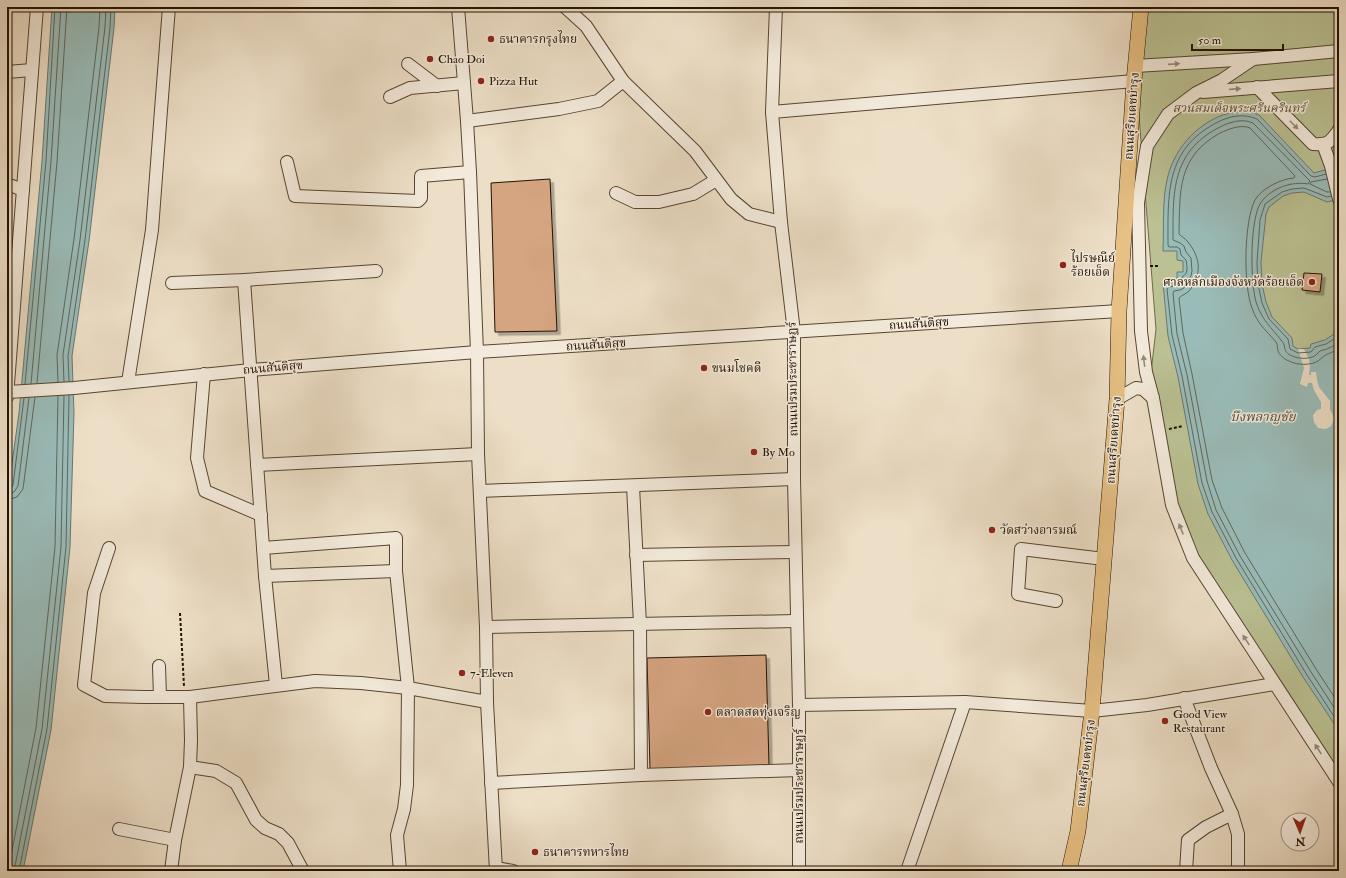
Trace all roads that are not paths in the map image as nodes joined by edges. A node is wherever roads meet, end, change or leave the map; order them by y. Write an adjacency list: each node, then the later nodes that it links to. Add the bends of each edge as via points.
1 (37, 7): 10 (street)
2 (169, 7): 41 (street, via 152,230)
3 (458, 7): 15 (street)
4 (565, 7): 13 (street, via 586,26)
5 (776, 7): 20 (street, ถนนเปรมประชาราษฏร์)
6 (1141, 7): 12 (main road, ถนนสุริยเดชบำรุง)
7 (1339, 52): 8 (street)
8 (1253, 59): 12 (street, one-way to 8); 18 (street, via 1222,80)
9 (408, 64): 16 (street)
10 (32, 70): 11 (street); 28 (street)
11 (7, 72)
12 (1134, 73): 20 (street); 35 (main road, ถนนสุริยเดชบำรุง)
13 (623, 81): 21 (street, via 598,101 560,109); 26 (street, via 695,151)
14 (1339, 81): 17 (street)
15 (464, 83): 16 (street); 21 (street)
16 (437, 86): 19 (street, via 410,88)
17 (1257, 87): 18 (street, one-way to 17); 23 (street, one-way to 23, via 1313,144)
18 (1196, 92): 43 (street, one-way to 18, via 1146,372 1141,331 1138,203 1147,146 1168,114)
19 (390, 97)
20 (772, 112): 31 (street, ถนนเปรมประชาราษฏร์)
21 (467, 121): 25 (street)
22 (1339, 130): 23 (street)
23 (1324, 144): 30 (street)
24 (287, 162): 25 (street, via 295,196 418,201 421,198 421,176)
25 (470, 172): 38 (street)
26 (716, 180): 29 (street, via 693,194 659,202 635,202); 31 (street, via 731,199 749,214)
27 (7, 184): 28 (street)
28 (23, 190): 36 (street)
29 (616, 193)
30 (1339, 199)
31 (781, 222): 37 (street, ถนนเปรมประชาราษฏร์)
32 (376, 271): 33 (street)
33 (244, 280): 34 (street); 39 (street)
34 (172, 282)
35 (1119, 312): 37 (street, ถนนสันติสุข); 44 (main road, ถนนสุริยเดชบำรุง)
36 (10, 313): 42 (street)
37 (794, 332): 38 (street, ถนนสันติสุข); 47 (street, ถนนเปรมประชาราษฏร์)
38 (477, 352): 39 (street, ถนนสันติสุข); 45 (street)
39 (251, 370): 40 (street, ถนนสันติสุข); 46 (street)
40 (204, 374): 41 (street, ถนนสันติสุข); 50 (street, via 197,458 205,491)
41 (128, 382): 42 (street, ถนนสันติสุข)
42 (11, 393)
43 (1153, 398): 44 (street, via 1143,389 1136,388); 63 (street, one-way to 43, via 1193,558 1172,505)
44 (1117, 399): 55 (main road, ถนนสุริยเดชบำรุง)
45 (478, 454): 46 (street); 49 (street)
46 (257, 465): 50 (street)
47 (794, 479): 48 (street); 53 (street, ถนนเปรมประชาราษฏร์)
48 (633, 486): 49 (street); 54 (street)
49 (480, 491): 61 (street)
50 (261, 515): 52 (street)
51 (109, 548): 66 (street, via 94,593 84,685 104,696)
52 (263, 548): 56 (street, via 396,538); 57 (street)
53 (795, 552): 54 (street); 59 (street, ถนนเปรมประชาราษฏร์)
54 (636, 555): 60 (street)
55 (1104, 558): 58 (street, via 1021,549 1018,594); 72 (main road, ถนนสุริยเดชบำรุง)
56 (396, 571): 57 (street); 65 (street)
57 (265, 576): 64 (street)
58 (1056, 601)
59 (796, 621): 60 (street); 71 (street, ถนนเปรมประชาราษฏร์)
60 (640, 624): 61 (street); 75 (street)
61 (486, 627): 69 (street)
62 (159, 666): 66 (street)
63 (1274, 684): 68 (street); 76 (street, one-way to 63)
64 (276, 685): 65 (street, via 315,681); 67 (street)
65 (408, 688): 69 (street); 84 (street, via 407,785 397,835)
66 (160, 697): 67 (street)
67 (188, 697): 73 (street)
68 (1184, 698): 72 (street); 78 (street)
69 (487, 702): 77 (street)
70 (965, 702): 71 (street); 72 (street); 87 (street)
71 (799, 705): 74 (street, ถนนเปรมประชาราษฏร์)
72 (1092, 711): 88 (main road, ถนนสุริยเดชบำรุง, via 1078,831)
73 (190, 767): 80 (street); 83 (street, via 216,771 236,784 256,820 265,828 279,834 288,843)
74 (799, 770): 75 (street); 86 (street, ถนนเปรมประชาราษฏร์)
75 (641, 775): 77 (street)
76 (1339, 782)
77 (491, 783): 81 (street)
78 (1232, 814): 89 (street, via 1206,827 1188,840); 90 (street, via 1238,834)
79 (120, 829): 80 (street)
80 (175, 840): 82 (street)
81 (496, 869): 85 (street)
82 (171, 871)
83 (303, 871)
84 (400, 871)
85 (513, 871)
86 (799, 871)
87 (907, 871)
88 (1069, 871)
89 (1186, 871)
90 (1238, 871)

